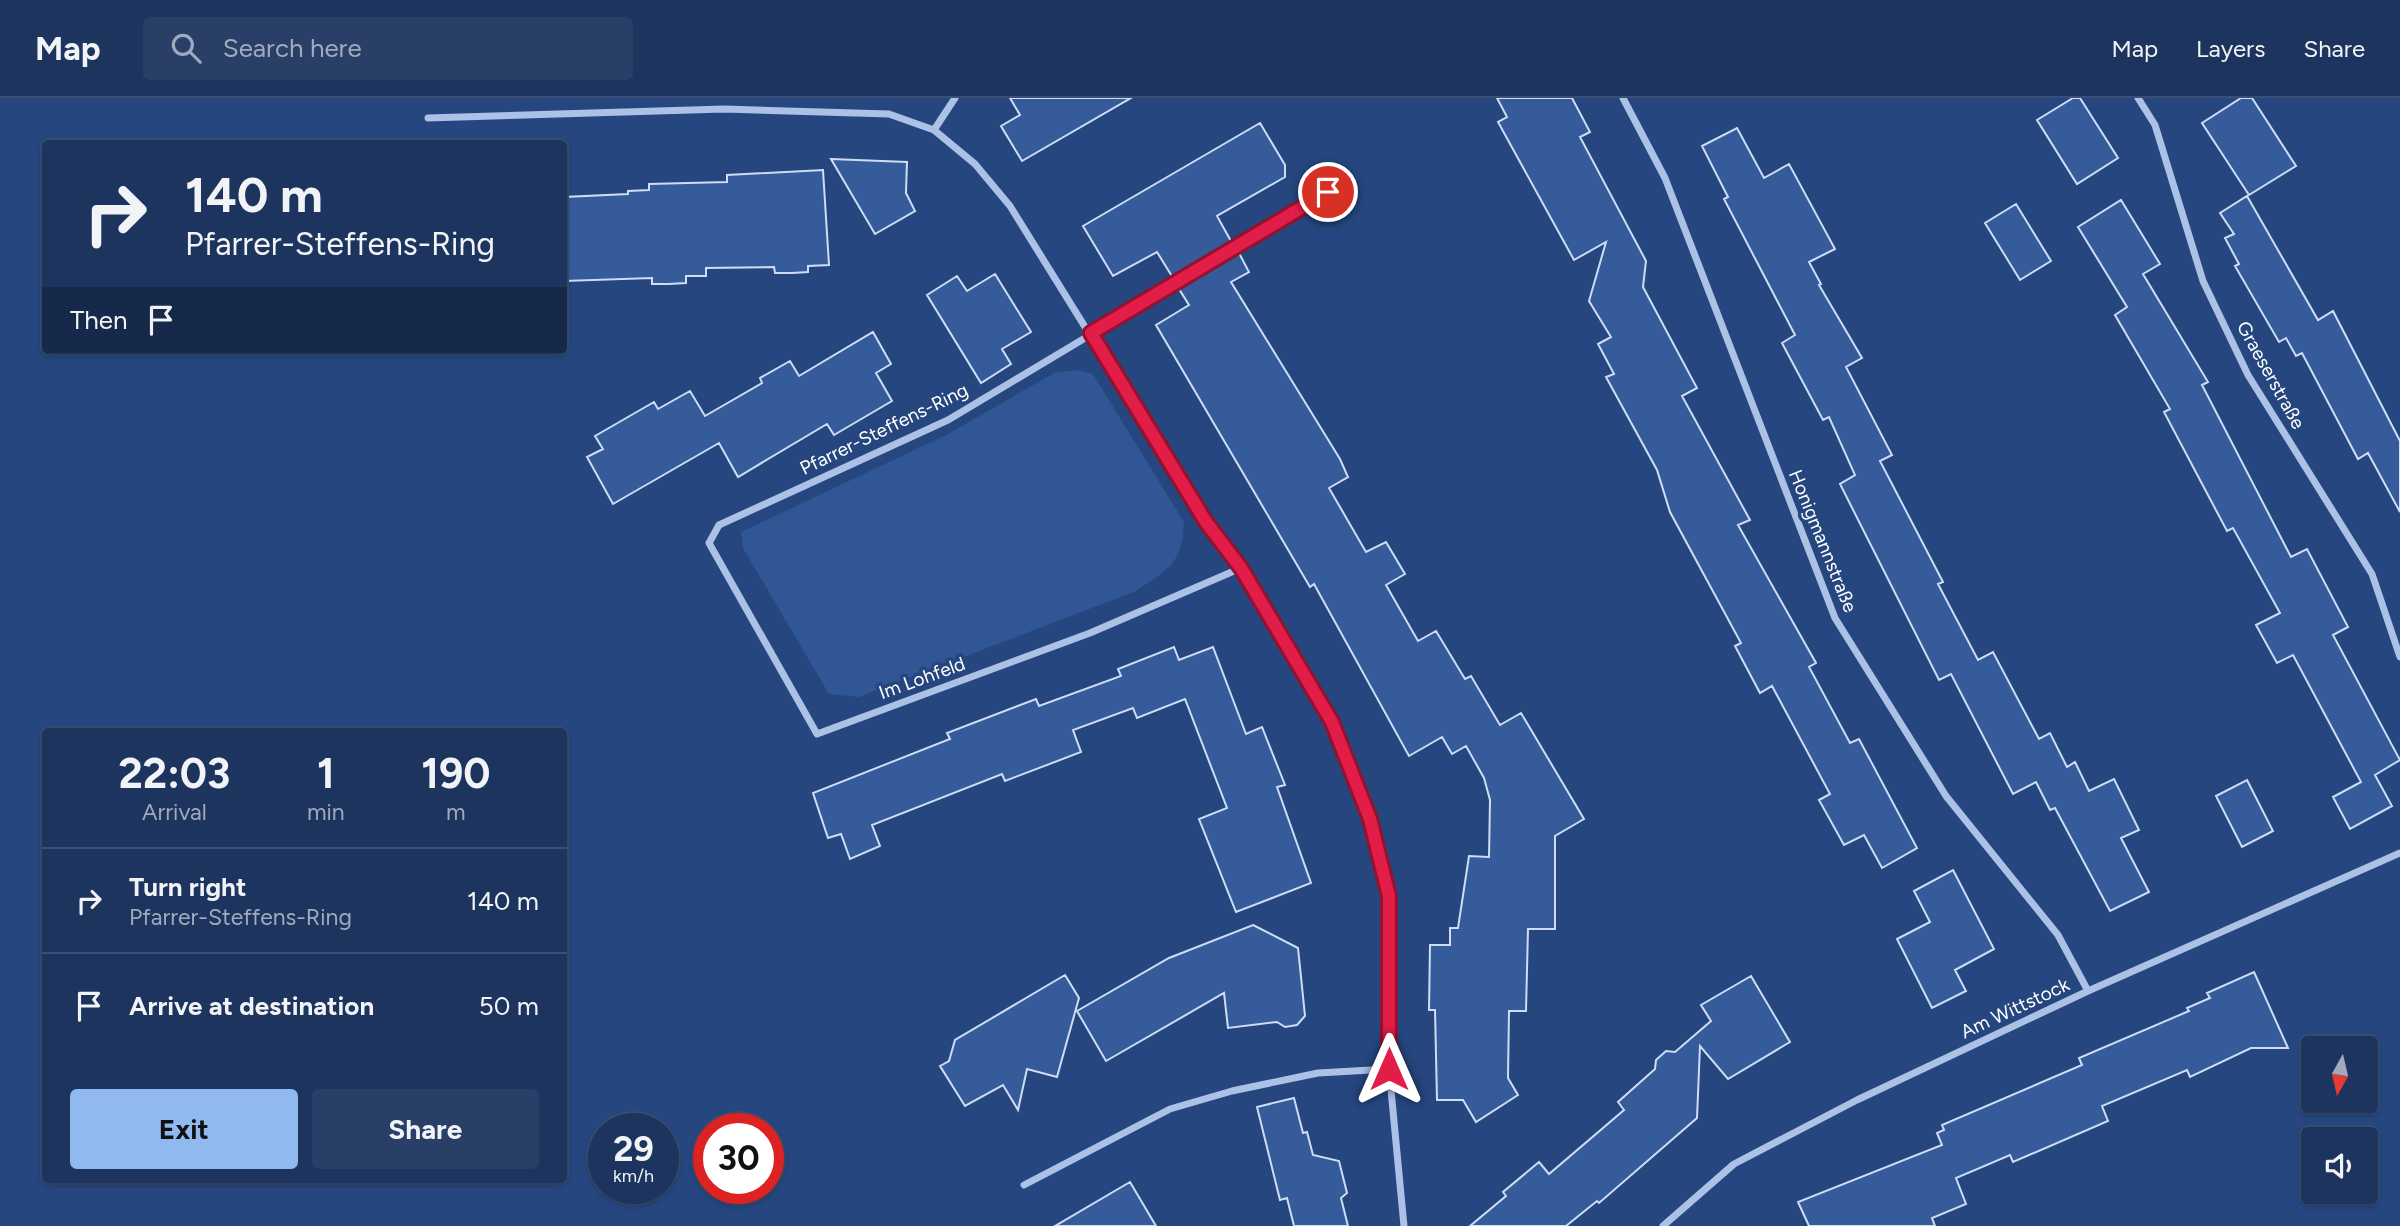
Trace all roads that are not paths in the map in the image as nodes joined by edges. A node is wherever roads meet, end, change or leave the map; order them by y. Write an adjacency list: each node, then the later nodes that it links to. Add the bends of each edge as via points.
1 (955, 98): 5 (street)
2 (1623, 98): 12 (street, Honigmannstraße, via 1665,178 1835,618 1946,796 2058,935)
3 (2138, 98): 10 (street, Graeserstraße, via 2155,125 2203,281 2248,375 2372,575)
4 (428, 118): 5 (street, via 724,109 889,114)
5 (934, 131): 7 (street, via 975,164 1010,206)
6 (1328, 192): 7 (street, Pfarrer-Steffens-Ring)
7 (1091, 333): 8 (street, Pfarrer-Steffens-Ring, via 948,420 719,525); 9 (street, via 1206,522)
8 (709, 543): 9 (street, Im Lohfeld, via 817,733 1090,633)
9 (1241, 568): 13 (street, via 1332,722 1370,819 1389,896)
10 (2400, 657)
11 (2400, 853): 12 (street, Am Wittstock)
12 (2088, 991): 16 (street, Am Wittstock, via 1734,1164)
13 (1389, 1069): 14 (street, via 1318,1073 1170,1109); 15 (street)
14 (1024, 1185)
15 (1405, 1226)
16 (1663, 1226)

